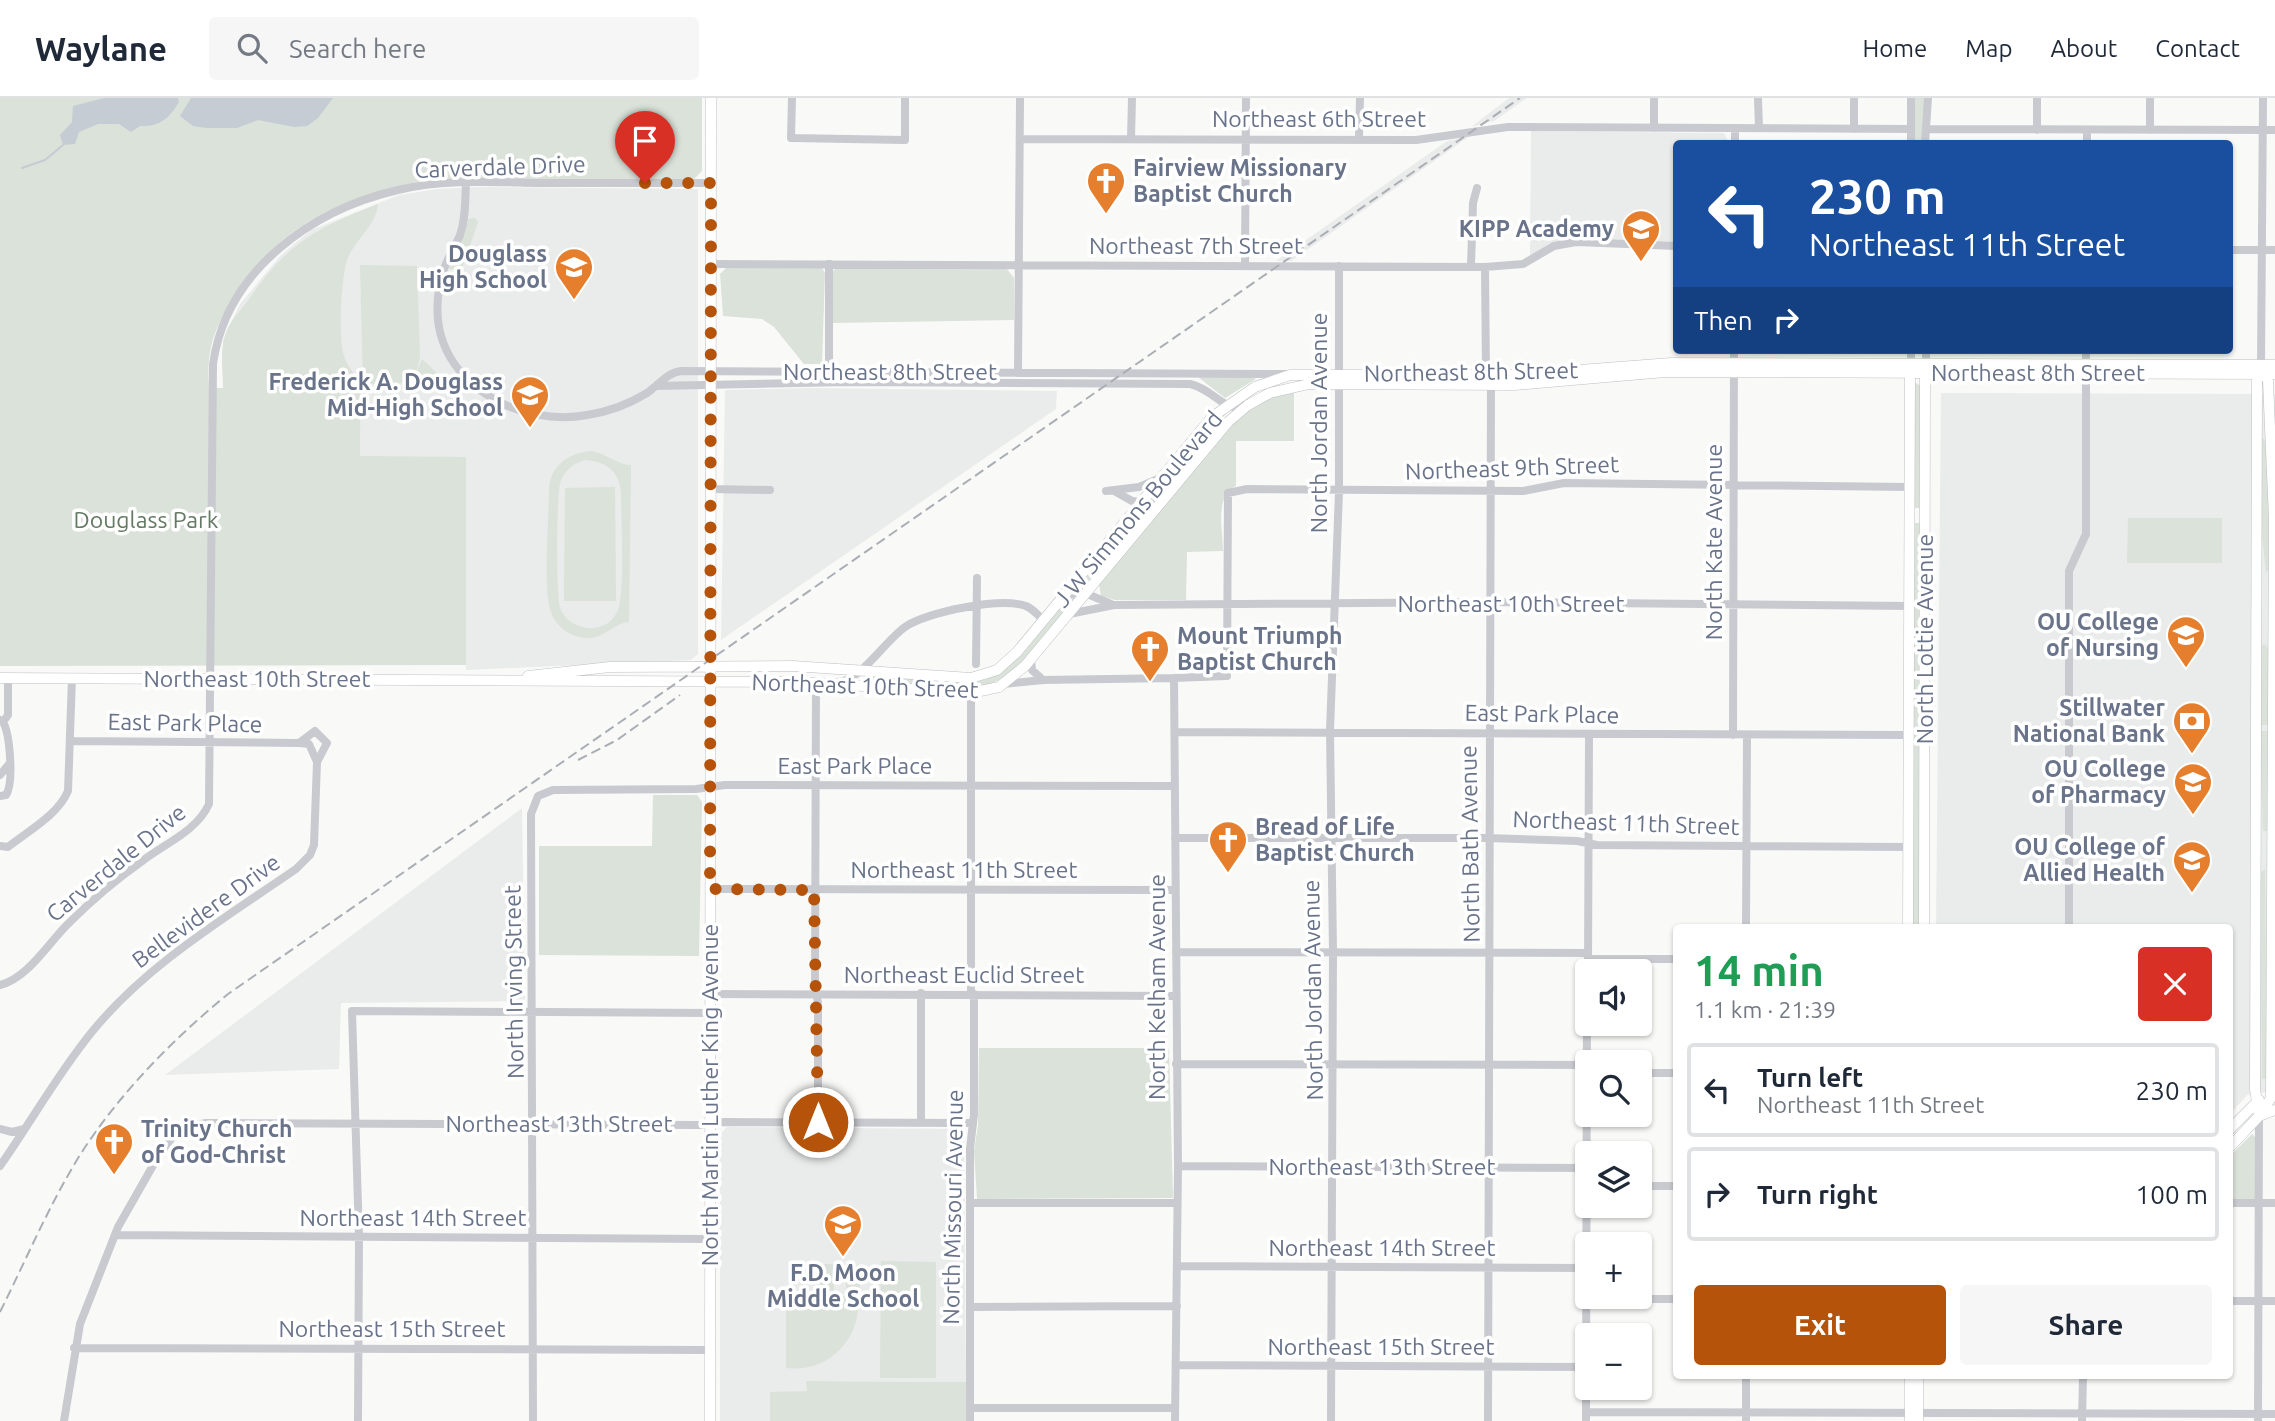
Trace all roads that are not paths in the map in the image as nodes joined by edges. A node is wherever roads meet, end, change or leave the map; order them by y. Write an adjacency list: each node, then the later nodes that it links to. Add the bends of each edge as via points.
1 (711, 98): 36 (main road, North Martin Luther King Avenue)
2 (792, 98): 3 (street, via 791,138 905,140)
3 (905, 98)
4 (1020, 98): 27 (street)
5 (1132, 98): 28 (street)
6 (1246, 98): 29 (street)
7 (1360, 98): 30 (street)
8 (1654, 98): 16 (street)
9 (1758, 98): 18 (street)
10 (1854, 98): 19 (street)
11 (1911, 98): 20 (street)
12 (1928, 98): 21 (street)
13 (2037, 98): 22 (street)
14 (2150, 98): 24 (street)
15 (2263, 98): 25 (street)
16 (1654, 128): 17 (street, Northeast 6th Street); 30 (street, Northeast 6th Street, via 1500,127 1424,140)
17 (1735, 128): 18 (street, Northeast 6th Street); 31 (street)
18 (1759, 128): 19 (street, Northeast 6th Street)
19 (1854, 129): 20 (street, Northeast 6th Street)
20 (1911, 129): 32 (street)
21 (1926, 129): 22 (street); 33 (street)
22 (2037, 130): 23 (street)
23 (2087, 130): 24 (street); 34 (street)
24 (2150, 130): 25 (street)
25 (2262, 130): 26 (street); 40 (street)
26 (2275, 130)
27 (1020, 139): 28 (street, Northeast 6th Street); 44 (street)
28 (1131, 139): 29 (street, Northeast 6th Street)
29 (1246, 139): 30 (street, Northeast 6th Street); 45 (street)
30 (1359, 139)
31 (1735, 140)
32 (1911, 140)
33 (1925, 140)
34 (2087, 140)
35 (466, 183): 36 (street, Carverdale Drive); 67 (street, Northeast 8th Street, via 463,223 443,272 439,301 444,347 458,371 498,401 553,417 599,413); 103 (street, Carverdale Drive, via 396,190 316,221 267,259 230,307 213,364)
36 (711, 183): 42 (main road, North Martin Luther King Avenue)
37 (1477, 188): 47 (street)
38 (1673, 246): 48 (street, Northeast 7th Street, via 1576,243 1554,246 1523,264)
39 (2233, 250): 40 (street)
40 (2262, 250): 41 (street); 60 (street)
41 (2275, 250)
42 (711, 264): 43 (street, Northeast 7th Street); 58 (main road, North Martin Luther King Avenue)
43 (829, 264): 44 (street, Northeast 7th Street); 59 (street)
44 (1018, 265): 45 (street, Northeast 7th Street); 61 (street)
45 (1245, 265): 46 (street, Northeast 7th Street)
46 (1339, 266): 47 (street, Northeast 7th Street); 64 (street, North Jordan Avenue)
47 (1471, 266): 48 (street, Northeast 7th Street)
48 (1485, 267): 65 (street, North Bath Avenue)
49 (1734, 354): 55 (street, North Kate Avenue)
50 (1911, 354): 56 (street, North Lottie Avenue)
51 (1926, 354): 53 (street, North Lottie Avenue)
52 (2086, 354): 57 (street)
53 (1926, 362): 56 (main road, Northeast 8th Street); 57 (main road, Northeast 8th Street); 62 (main road, North Lottie Avenue)
54 (2275, 365): 60 (main road, Northeast 8th Street)
55 (1733, 367): 56 (main road, Northeast 8th Street); 65 (main road, Northeast 8th Street, via 1550,383); 71 (street, North Kate Avenue)
56 (1910, 368): 62 (main road, Northeast 8th Street); 72 (main road, North Lottie Avenue)
57 (2086, 368): 60 (main road, Northeast 8th Street); 62 (main road, Northeast 8th Street); 146 (street, via 2085,534 2069,571)
58 (710, 372): 59 (street, Northeast 8th Street); 66 (main road, North Martin Luther King Avenue); 67 (street, Northeast 8th Street, via 676,371)
59 (829, 372): 61 (street, Northeast 8th Street)
60 (2265, 372): 91 (main road); 92 (main road, via 2274,519)
61 (1018, 373): 63 (street, Northeast 8th Street)
62 (1925, 373): 145 (main road, North Lottie Avenue)
63 (1298, 374): 64 (main road, J W Simmons Boulevard); 68 (main road, J W Simmons Boulevard, via 1265,382)
64 (1339, 379): 65 (main road, Northeast 8th Street); 69 (main road, J W Simmons Boulevard, via 1286,388); 76 (street, North Jordan Avenue)
65 (1488, 380): 75 (street, North Bath Avenue)
66 (710, 383): 67 (street, Northeast 8th Street); 68 (street, Northeast 8th Street, via 1190,384 1209,390); 73 (main road, North Martin Luther King Avenue)
67 (656, 386)
68 (1225, 406): 69 (street, Northeast 8th Street); 70 (main road, J W Simmons Boulevard)
69 (1242, 409): 78 (main road, J W Simmons Boulevard)
70 (1166, 473): 77 (main road, J W Simmons Boulevard); 77 (street, via 1146,485 1110,491)
71 (1734, 486): 72 (street, Northeast 9th Street); 75 (street, Northeast 9th Street, via 1564,483 1523,491); 86 (street, North Kate Avenue)
72 (1909, 486): 88 (main road, North Lottie Avenue)
73 (710, 489): 74 (street); 95 (main road, North Martin Luther King Avenue)
74 (770, 490)
75 (1489, 490): 76 (street, Northeast 9th Street); 82 (street, North Bath Avenue)
76 (1339, 492): 83 (street, Northeast 9th Street, via 1247,489 1228,493); 84 (street, North Jordan Avenue)
77 (1141, 502): 78 (street); 81 (main road, J W Simmons Boulevard)
78 (1159, 504): 80 (main road, J W Simmons Boulevard)
79 (977, 578): 87 (street)
80 (1086, 593): 81 (street); 85 (street, Northeast 10th Street); 89 (main road, J W Simmons Boulevard)
81 (1063, 596): 90 (main road, J W Simmons Boulevard)
82 (1489, 602): 84 (street, Northeast 10th Street); 86 (street, Northeast 10th Street); 113 (street, North Bath Avenue)
83 (1227, 604): 84 (street, Northeast 10th Street); 85 (street, Northeast 10th Street); 102 (street, via 1227,676)
84 (1336, 604): 111 (street, North Jordan Avenue)
85 (1114, 605): 89 (street, Northeast 10th Street)
86 (1734, 605): 88 (street, Northeast 10th Street); 116 (street, North Kate Avenue)
87 (977, 606): 90 (street, via 1022,605); 94 (street); 97 (street, via 909,624)
88 (1909, 606): 118 (main road, North Lottie Avenue)
89 (1067, 615): 93 (main road, J W Simmons Boulevard)
90 (1044, 620): 96 (main road, J W Simmons Boulevard)
91 (2257, 630): 92 (main road); 167 (main road)
92 (2274, 630): 166 (main road)
93 (1031, 659): 104 (street, via 1032,670); 108 (main road, J W Simmons Boulevard)
94 (976, 664)
95 (710, 666): 97 (main road, Northeast 10th Street); 100 (main road, Northeast 10th Street, via 610,667); 105 (main road, North Martin Luther King Avenue)
96 (997, 670): 101 (main road, Northeast 10th Street)
97 (859, 671): 101 (main road, Northeast 10th Street); 107 (street, via 848,681)
98 (4, 678): 99 (main road, Northeast 10th Street); 110 (street, via 8,715)
99 (72, 678): 103 (main road, Northeast 10th Street); 119 (street)
100 (514, 678): 103 (main road, Northeast 10th Street); 105 (main road, Northeast 10th Street)
101 (971, 678): 109 (street, North Missouri Avenue)
102 (1174, 678): 104 (street); 112 (street, North Kelham Avenue)
103 (209, 679): 120 (street, Carverdale Drive)
104 (1042, 680): 108 (street)
105 (710, 681): 106 (main road, Northeast 10th Street); 128 (main road, North Martin Luther King Avenue)
106 (816, 682): 107 (main road, Northeast 10th Street); 125 (street)
107 (830, 683): 109 (main road, Northeast 10th Street)
108 (1003, 684): 109 (main road, Northeast 10th Street)
109 (971, 693): 126 (street, North Missouri Avenue)
110 (2, 721): 123 (street, via 8,732)
111 (1330, 730): 112 (street, East Park Place); 113 (street, East Park Place); 131 (street, North Jordan Avenue)
112 (1175, 732): 127 (street, North Kelham Avenue)
113 (1487, 732): 114 (street, East Park Place); 133 (street, North Bath Avenue)
114 (1589, 734): 116 (street, East Park Place); 134 (street)
115 (323, 735): 121 (street, East Park Place, via 316,731); 122 (street, Bellevidere Drive, via 327,743)
116 (1733, 735): 117 (street, East Park Place)
117 (1747, 735): 118 (street, East Park Place); 135 (street)
118 (1908, 735): 137 (main road, North Lottie Avenue)
119 (71, 741): 120 (street, East Park Place); 136 (street, via 71,778 63,803)
120 (208, 743): 121 (street, East Park Place); 152 (street, Carverdale Drive, via 209,804 203,816 139,863 71,920 33,962)
121 (299, 743): 122 (street, via 309,744)
122 (317, 762): 178 (street, Bellevidere Drive, via 316,836 310,855 176,953 129,994 92,1032)
123 (9, 764): 124 (street); 129 (street, via 9,791)
124 (0, 775)
125 (815, 785): 126 (street, East Park Place); 128 (street, East Park Place); 140 (street)
126 (971, 786): 127 (street, East Park Place); 141 (street, North Missouri Avenue)
127 (1175, 786): 132 (street, North Kelham Avenue)
128 (710, 787): 130 (street, East Park Place, via 553,790); 139 (main road, North Martin Luther King Avenue)
129 (0, 796)
130 (538, 796): 158 (street, North Irving Street, via 531,814)
131 (1330, 837): 132 (street, Northeast 11th Street); 133 (street, Northeast 11th Street); 148 (street, North Jordan Avenue)
132 (1175, 838): 142 (street, North Kelham Avenue)
133 (1487, 838): 134 (street, Northeast 11th Street); 149 (street, North Bath Avenue)
134 (1588, 844): 135 (street, Northeast 11th Street); 150 (street)
135 (1747, 846): 137 (street, Northeast 11th Street); 143 (street)
136 (4, 847): 138 (street)
137 (1908, 847): 144 (main road, North Lottie Avenue)
138 (0, 854)
139 (710, 889): 140 (street, Northeast 11th Street); 155 (main road, North Martin Luther King Avenue)
140 (814, 890): 141 (street, Northeast 11th Street); 153 (street)
141 (971, 890): 142 (street, Northeast 11th Street); 156 (street, North Missouri Avenue)
142 (1175, 890): 147 (street, North Kelham Avenue)
143 (1746, 924)
144 (1908, 924)
145 (1924, 924)
146 (2069, 924)
147 (1176, 952): 148 (street); 157 (street, North Kelham Avenue)
148 (1333, 952): 149 (street); 161 (street, North Jordan Avenue)
149 (1491, 953): 150 (street); 163 (street, North Bath Avenue)
150 (1588, 956): 151 (street)
151 (1673, 959)
152 (0, 985)
153 (816, 993): 154 (street, Northeast Euclid Street); 155 (street, Northeast Euclid Street); 171 (street)
154 (921, 993): 156 (street, Northeast Euclid Street); 172 (street)
155 (710, 994): 159 (main road, North Martin Luther King Avenue)
156 (972, 994): 157 (street, Northeast Euclid Street); 173 (street, North Missouri Avenue)
157 (1176, 996): 160 (street, North Kelham Avenue)
158 (533, 1012): 159 (street); 170 (street, via 352,1011); 175 (street, North Irving Street)
159 (710, 1013): 174 (main road, North Martin Luther King Avenue)
160 (1176, 1064): 161 (street); 181 (street, North Kelham Avenue)
161 (1333, 1065): 163 (street); 182 (street, North Jordan Avenue)
162 (1575, 1065): 163 (street)
163 (1490, 1066): 183 (street, North Bath Avenue)
164 (1652, 1073): 165 (street)
165 (1673, 1073)
166 (2273, 1098): 167 (main road); 169 (main road)
167 (2257, 1100): 169 (main road); 176 (main road)
168 (2275, 1110): 169 (main road)
169 (2259, 1116): 179 (main road); 190 (street)
170 (357, 1122): 175 (street, Northeast 13th Street); 192 (street, Northeast 13th Street, via 186,1127 159,1155); 193 (street)
171 (818, 1122): 172 (street, Northeast 13th Street); 174 (street, Northeast 13th Street)
172 (921, 1123): 173 (street, Northeast 13th Street)
173 (973, 1123): 187 (street, North Missouri Avenue)
174 (710, 1124): 175 (street, Northeast 13th Street); 195 (main road, North Martin Luther King Avenue)
175 (534, 1125): 194 (street, North Irving Street)
176 (2233, 1126)
177 (0, 1129): 178 (street)
178 (24, 1129): 180 (street, Bellevidere Drive)
179 (2233, 1144)
180 (0, 1166)
181 (1178, 1166): 182 (street, Northeast 13th Street); 188 (street, North Kelham Avenue)
182 (1333, 1167): 183 (street, Northeast 13th Street); 197 (street, North Jordan Avenue)
183 (1490, 1167): 184 (street, Northeast 13th Street); 198 (street, North Bath Avenue)
184 (1575, 1168)
185 (1652, 1186): 186 (street)
186 (1673, 1186)
187 (970, 1203): 188 (street); 206 (street, North Missouri Avenue)
188 (1178, 1203): 196 (street, North Kelham Avenue)
189 (2233, 1203): 190 (street)
190 (2259, 1203): 191 (street); 203 (street)
191 (2275, 1203)
192 (115, 1235): 193 (street, Northeast 14th Street); 207 (street)
193 (359, 1237): 194 (street, Northeast 14th Street); 208 (street)
194 (533, 1237): 195 (street, Northeast 14th Street); 209 (street, North Irving Street)
195 (710, 1239): 210 (main road, North Martin Luther King Avenue)
196 (1178, 1266): 197 (street, Northeast 14th Street); 205 (street, North Kelham Avenue)
197 (1330, 1266): 198 (street, Northeast 14th Street); 212 (street, North Jordan Avenue)
198 (1488, 1268): 199 (street, Northeast 14th Street); 213 (street, North Bath Avenue)
199 (1575, 1268)
200 (1652, 1299): 201 (street)
201 (1673, 1299)
202 (2233, 1301): 203 (street)
203 (2259, 1301): 204 (street); 226 (street)
204 (2275, 1301)
205 (1178, 1306): 206 (street); 211 (street, North Kelham Avenue)
206 (970, 1307): 219 (street, North Missouri Avenue)
207 (74, 1348): 208 (street, Northeast 15th Street); 227 (street)
208 (359, 1349): 209 (street, Northeast 15th Street); 228 (street)
209 (533, 1349): 210 (street, Northeast 15th Street); 229 (street, North Irving Street)
210 (710, 1350): 230 (main road, North Martin Luther King Avenue)
211 (1177, 1365): 212 (street, Northeast 15th Street); 220 (street, North Kelham Avenue)
212 (1332, 1366): 213 (street, Northeast 15th Street); 233 (street, North Jordan Avenue)
213 (1488, 1367): 214 (street, Northeast 15th Street); 234 (street, North Bath Avenue)
214 (1575, 1367)
215 (1746, 1379): 223 (street)
216 (1910, 1379): 224 (main road)
217 (1918, 1379): 224 (main road)
218 (2083, 1379): 225 (street)
219 (970, 1408): 220 (street); 231 (street, North Missouri Avenue)
220 (1175, 1408): 232 (street, North Kelham Avenue)
221 (2275, 1414): 226 (street)
222 (1586, 1416): 223 (street)
223 (1746, 1417): 224 (street)
224 (1914, 1417): 225 (street)
225 (2082, 1417): 226 (street)
226 (2258, 1418)
227 (64, 1421)
228 (358, 1421)
229 (533, 1421)
230 (710, 1421)
231 (970, 1421)
232 (1175, 1421)
233 (1331, 1421)
234 (1488, 1421)

